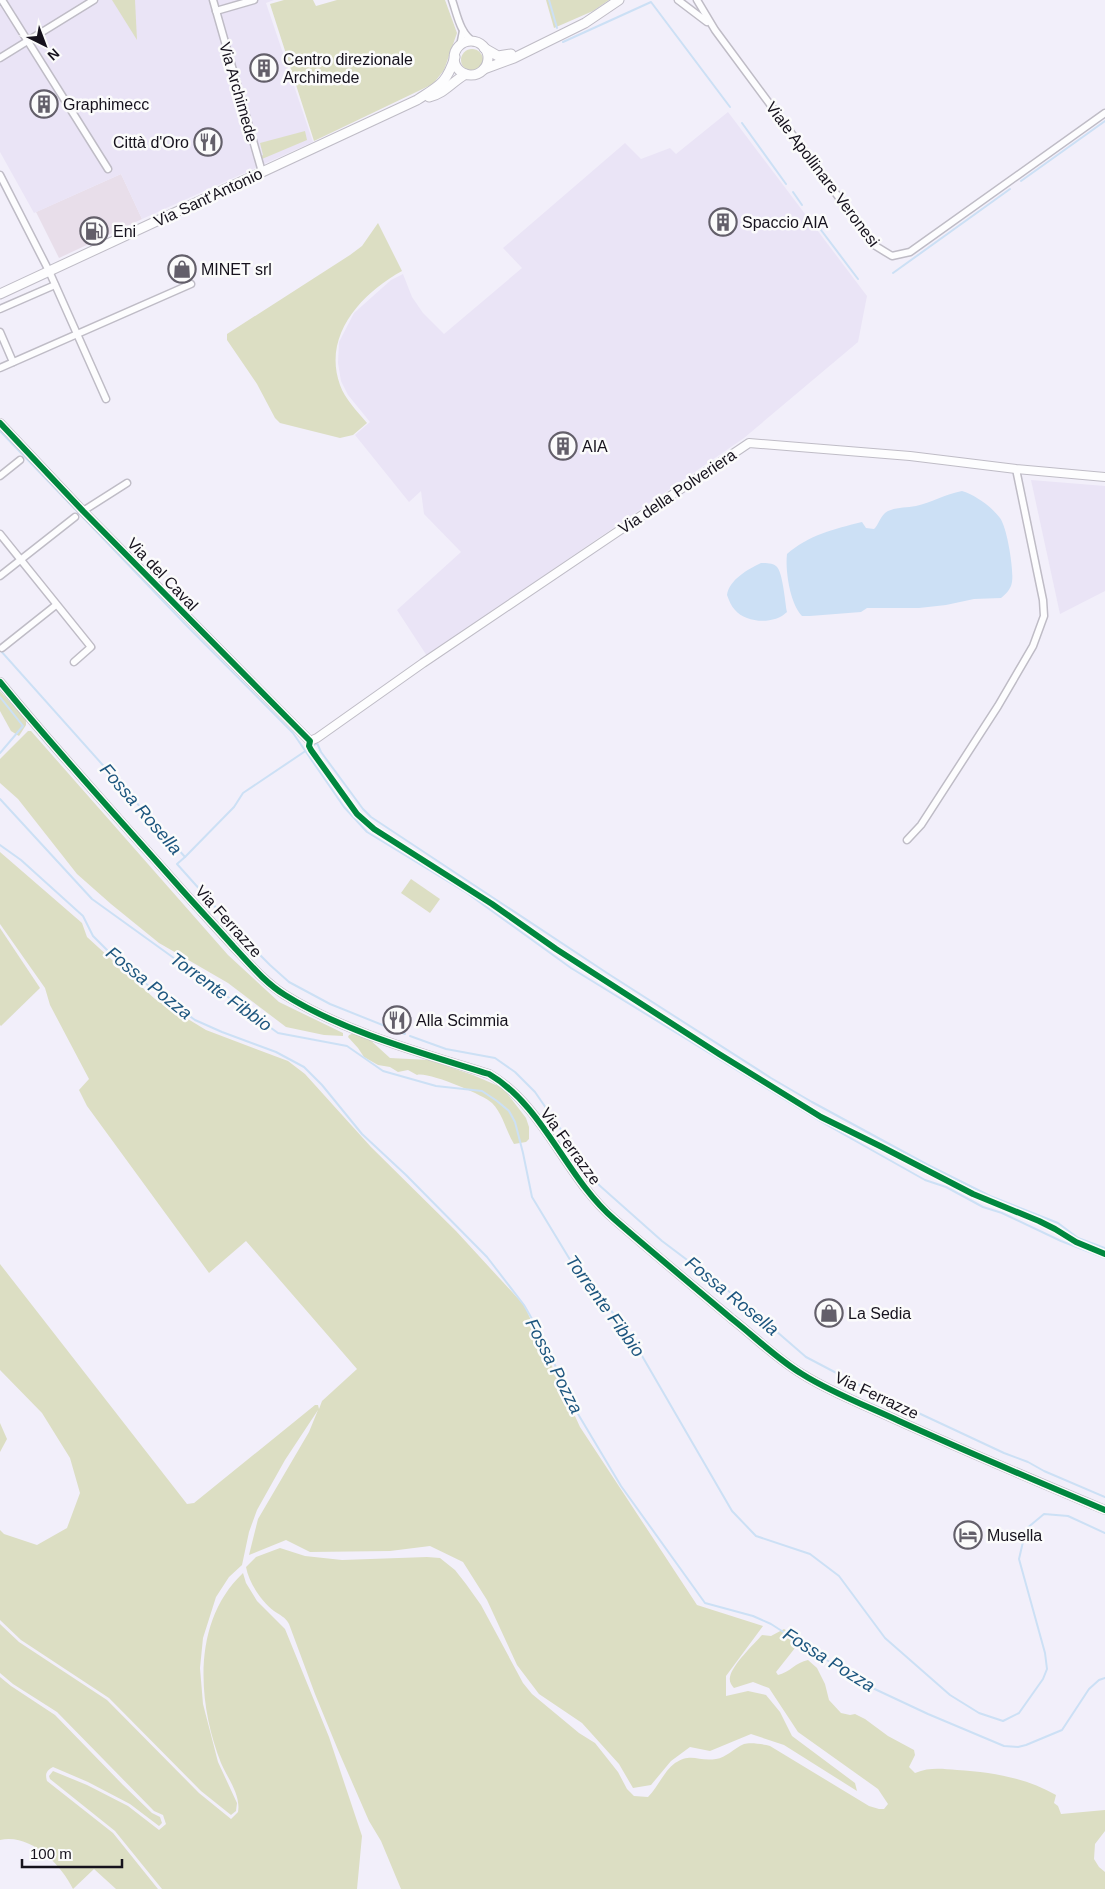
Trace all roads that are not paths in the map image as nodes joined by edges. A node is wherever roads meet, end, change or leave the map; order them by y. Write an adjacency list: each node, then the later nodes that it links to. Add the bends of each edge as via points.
1 (2, 0): 12 (street)
2 (94, 0): 12 (street)
3 (213, 0): 9 (street, Via Archimede)
4 (254, 0): 9 (street)
5 (452, 0): 11 (street)
6 (619, 0): 16 (main road, Via Sant'Antonio, via 585,23)
7 (678, 0): 10 (street, Viale Apollinare Veronesi)
8 (697, 0): 10 (street, Viale Apollinare Veronesi)
9 (216, 11): 24 (street, Via Archimede)
10 (712, 26): 22 (street, Viale Apollinare Veronesi, via 874,245 892,256 910,252)
11 (463, 31): 13 (street); 14 (street)
12 (29, 41): 18 (street); 23 (street)
13 (474, 42): 14 (main road); 15 (main road, Via Sant'Antonio)
14 (460, 46): 17 (main road, Via Sant'Antonio)
15 (484, 48): 16 (main road, Via Sant'Antonio, via 498,56); 19 (main road, via 488,61)
16 (529, 50): 19 (main road, Via Sant'Antonio)
17 (455, 56): 20 (main road, via 459,69); 21 (main road, Via Sant'Antonio, via 448,77)
18 (0, 58)
19 (484, 69): 20 (main road, Via Sant'Antonio, via 474,75)
20 (466, 74): 21 (main road, Via Sant'Antonio, via 443,92)
21 (417, 100): 24 (main road, Via Sant'Antonio)
22 (1105, 113)
23 (108, 169)
24 (262, 172): 26 (main road, Via Sant'Antonio)
25 (0, 176): 26 (street)
26 (49, 271): 28 (street); 29 (main road, Via Sant'Antonio)
27 (191, 284): 32 (street)
28 (55, 285): 30 (street); 32 (street)
29 (0, 294)
30 (0, 309)
31 (0, 332): 33 (street)
32 (77, 335): 33 (street); 35 (street)
33 (14, 362): 34 (street)
34 (0, 368)
35 (106, 399)
36 (0, 423): 42 (street, Via del Caval)
37 (20, 460): 39 (street)
38 (1016, 469): 40 (street, Via della Polveriera); 51 (street, Via della Polveriera, via 910,456 748,443); 52 (street, via 1044,616 1033,646 998,706)
39 (0, 476)
40 (1105, 477)
41 (127, 483): 42 (street)
42 (83, 511): 51 (street, Via del Caval)
43 (75, 517): 45 (street)
44 (0, 534): 45 (street)
45 (20, 560): 46 (street); 47 (street)
46 (0, 576)
47 (56, 605): 48 (street); 49 (street, via 91,648)
48 (2, 648)
49 (74, 662)
50 (0, 682): 53 (street, Via Ferrazze, via 191,900 272,985 339,1022 489,1074 500,1081 525,1105 599,1205 801,1374 922,1431)
51 (310, 741)
52 (907, 840)
53 (1105, 1510)

